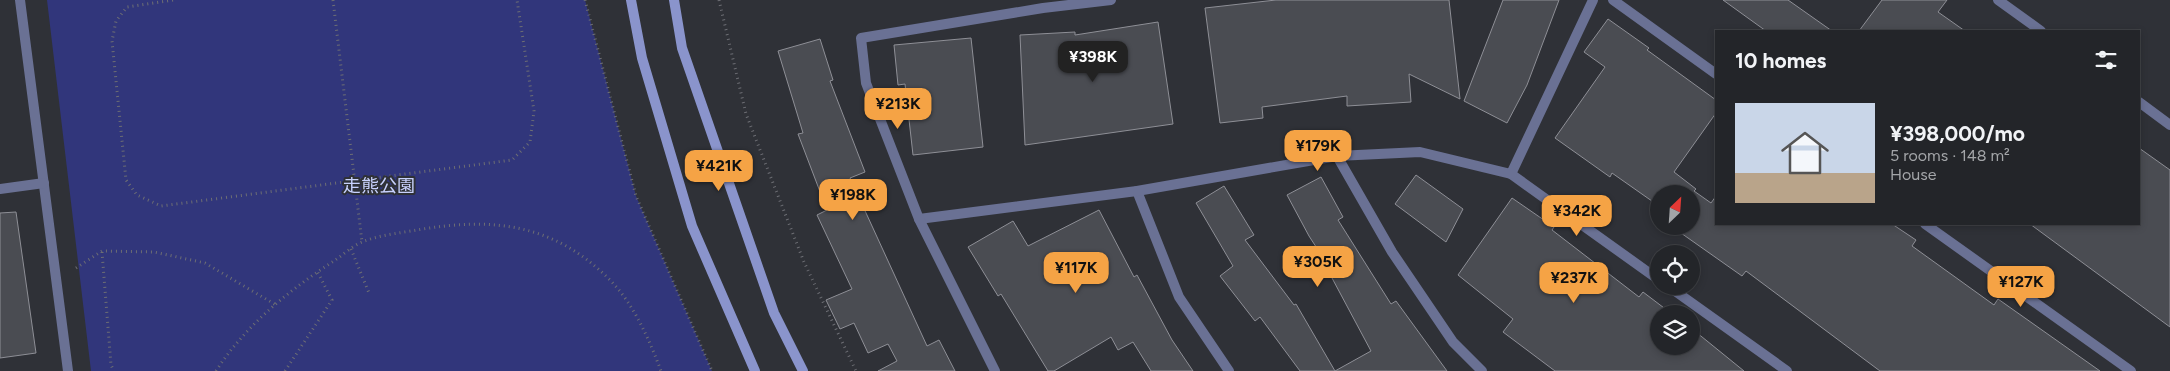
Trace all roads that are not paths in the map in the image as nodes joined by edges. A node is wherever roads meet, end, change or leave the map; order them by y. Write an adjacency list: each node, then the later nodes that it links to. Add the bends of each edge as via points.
1 (20, 0): 15 (street)
2 (631, 0): 23 (street, via 642,58 692,226)
3 (674, 0): 24 (street, via 682,48 771,304)
4 (1111, 0): 8 (street)
5 (1593, 0): 14 (street)
6 (1613, 0): 10 (street)
7 (1998, 0): 9 (street)
8 (1042, 4): 18 (street, via 861,38 866,83)
9 (2040, 30)
10 (1715, 73)
11 (2140, 103): 12 (street)
12 (2170, 125)
13 (1337, 156): 14 (street, via 1420,152); 17 (street); 27 (street, via 1392,252 1447,334)
14 (1510, 174): 20 (street)
15 (44, 183): 16 (street); 22 (street)
16 (0, 189)
17 (1136, 191): 18 (street); 26 (street, via 1179,297)
18 (919, 219): 25 (street)
19 (1926, 225): 29 (street)
20 (1650, 274)
21 (1681, 295): 28 (street)
22 (68, 371)
23 (755, 371)
24 (803, 371)
25 (994, 371)
26 (1230, 371)
27 (1482, 371)
28 (1787, 371)
29 (2131, 371)

